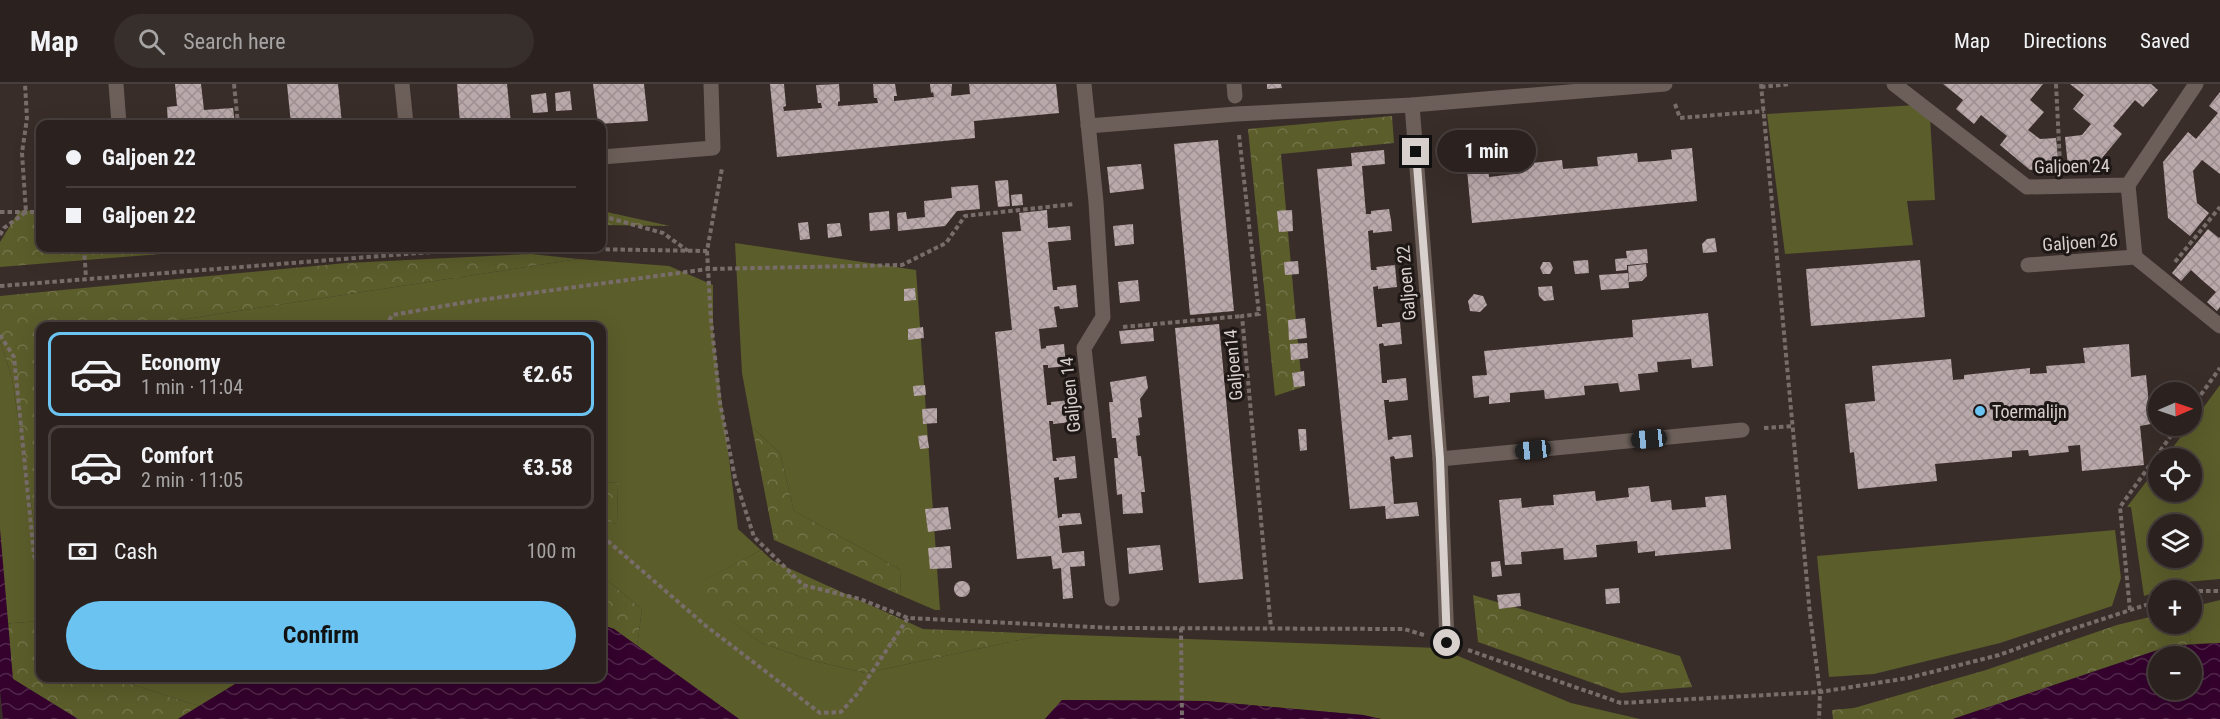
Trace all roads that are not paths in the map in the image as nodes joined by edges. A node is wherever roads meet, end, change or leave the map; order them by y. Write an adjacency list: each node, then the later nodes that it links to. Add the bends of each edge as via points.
1 (116, 84): 9 (street)
2 (402, 84): 10 (street)
3 (711, 84): 12 (street, via 713,148)
4 (1084, 84): 11 (street, Galjoen 14)
5 (1894, 84): 13 (street, Galjoen 24, via 2026,188)
6 (2196, 84): 13 (street, Galjoen 24)
7 (1668, 90): 8 (street)
8 (1412, 105): 11 (street); 18 (street, Galjoen 22)
9 (119, 120)
10 (406, 120)
11 (1088, 126): 19 (street, Galjoen 14, via 1103,317 1084,348)
12 (606, 157)
13 (2128, 184): 14 (street, Galjoen 26)
14 (2135, 257): 15 (street, Galjoen 26); 16 (street, Galjoen 26)
15 (2028, 265)
16 (2220, 326)
17 (1742, 430): 18 (street)
18 (1440, 459): 20 (street, Galjoen 22)
19 (1112, 599)
20 (1447, 643)

